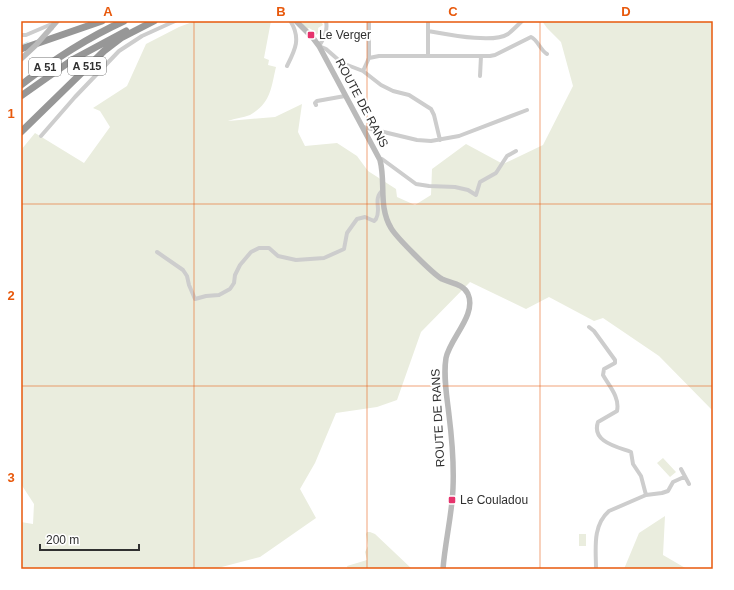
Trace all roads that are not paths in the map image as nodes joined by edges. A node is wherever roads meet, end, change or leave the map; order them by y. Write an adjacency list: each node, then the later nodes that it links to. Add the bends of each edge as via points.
1 (102, 21): 16 (highway)
2 (124, 21): 25 (highway, A 51, via 76,47)
3 (149, 21): 26 (highway, A 51, via 72,60)
4 (154, 21): 31 (highway, A 515, via 121,38 104,51)
5 (175, 21): 32 (street, via 142,36 119,51)
6 (292, 21): 22 (street, via 297,38)
7 (296, 21): 15 (street, ROUTE DE RANS)
8 (326, 21): 15 (street, via 325,34)
9 (369, 21): 21 (street)
10 (428, 21): 13 (street)
11 (522, 21): 13 (street, via 508,34 495,38)
12 (56, 22): 14 (street); 20 (street, bridge, via 36,46)
13 (428, 31): 18 (street)
14 (21, 35)
15 (319, 46): 23 (street, via 342,63); 27 (street, ROUTE DE RANS)
16 (22, 49)
17 (547, 54): 19 (street, via 531,37 495,56)
18 (428, 55): 19 (street); 21 (street)
19 (481, 56): 24 (street)
20 (21, 58)
21 (369, 58): 23 (street)
22 (287, 66)
23 (363, 71): 33 (street, via 381,85 431,108)
24 (480, 76)
25 (21, 85)
26 (21, 96)
27 (345, 96): 28 (street, via 317,101); 30 (street, ROUTE DE RANS)
28 (316, 106)
29 (528, 110): 33 (street, via 458,136)
30 (363, 127): 33 (street, via 417,140); 35 (street, ROUTE DE RANS)
31 (21, 132)
32 (41, 136)
33 (440, 140)
34 (516, 151): 35 (street, via 506,156 496,173 480,182 476,195 455,187 416,184)
35 (380, 160): 36 (street, ROUTE DE RANS)
36 (383, 190): 37 (street, via 377,198 376,219 357,219 347,233 344,249 324,258 296,260 278,256 269,248 259,248 251,252 240,265 230,289 219,296 195,299 188,286 187,276); 43 (street, ROUTE DE RANS, via 385,215 391,228 435,273 464,289 470,301 467,315 446,358 453,488)
37 (157, 252)
38 (589, 327): 42 (street, via 615,360 604,369 603,375 617,400 617,411 598,422 597,433 603,441 631,452 633,464 641,476)
39 (681, 469): 40 (street)
40 (684, 477): 41 (street); 42 (street, via 676,479 668,491)
41 (689, 484)
42 (646, 495): 44 (street, via 609,511 602,518 598,527)
43 (443, 569)
44 (596, 569)

